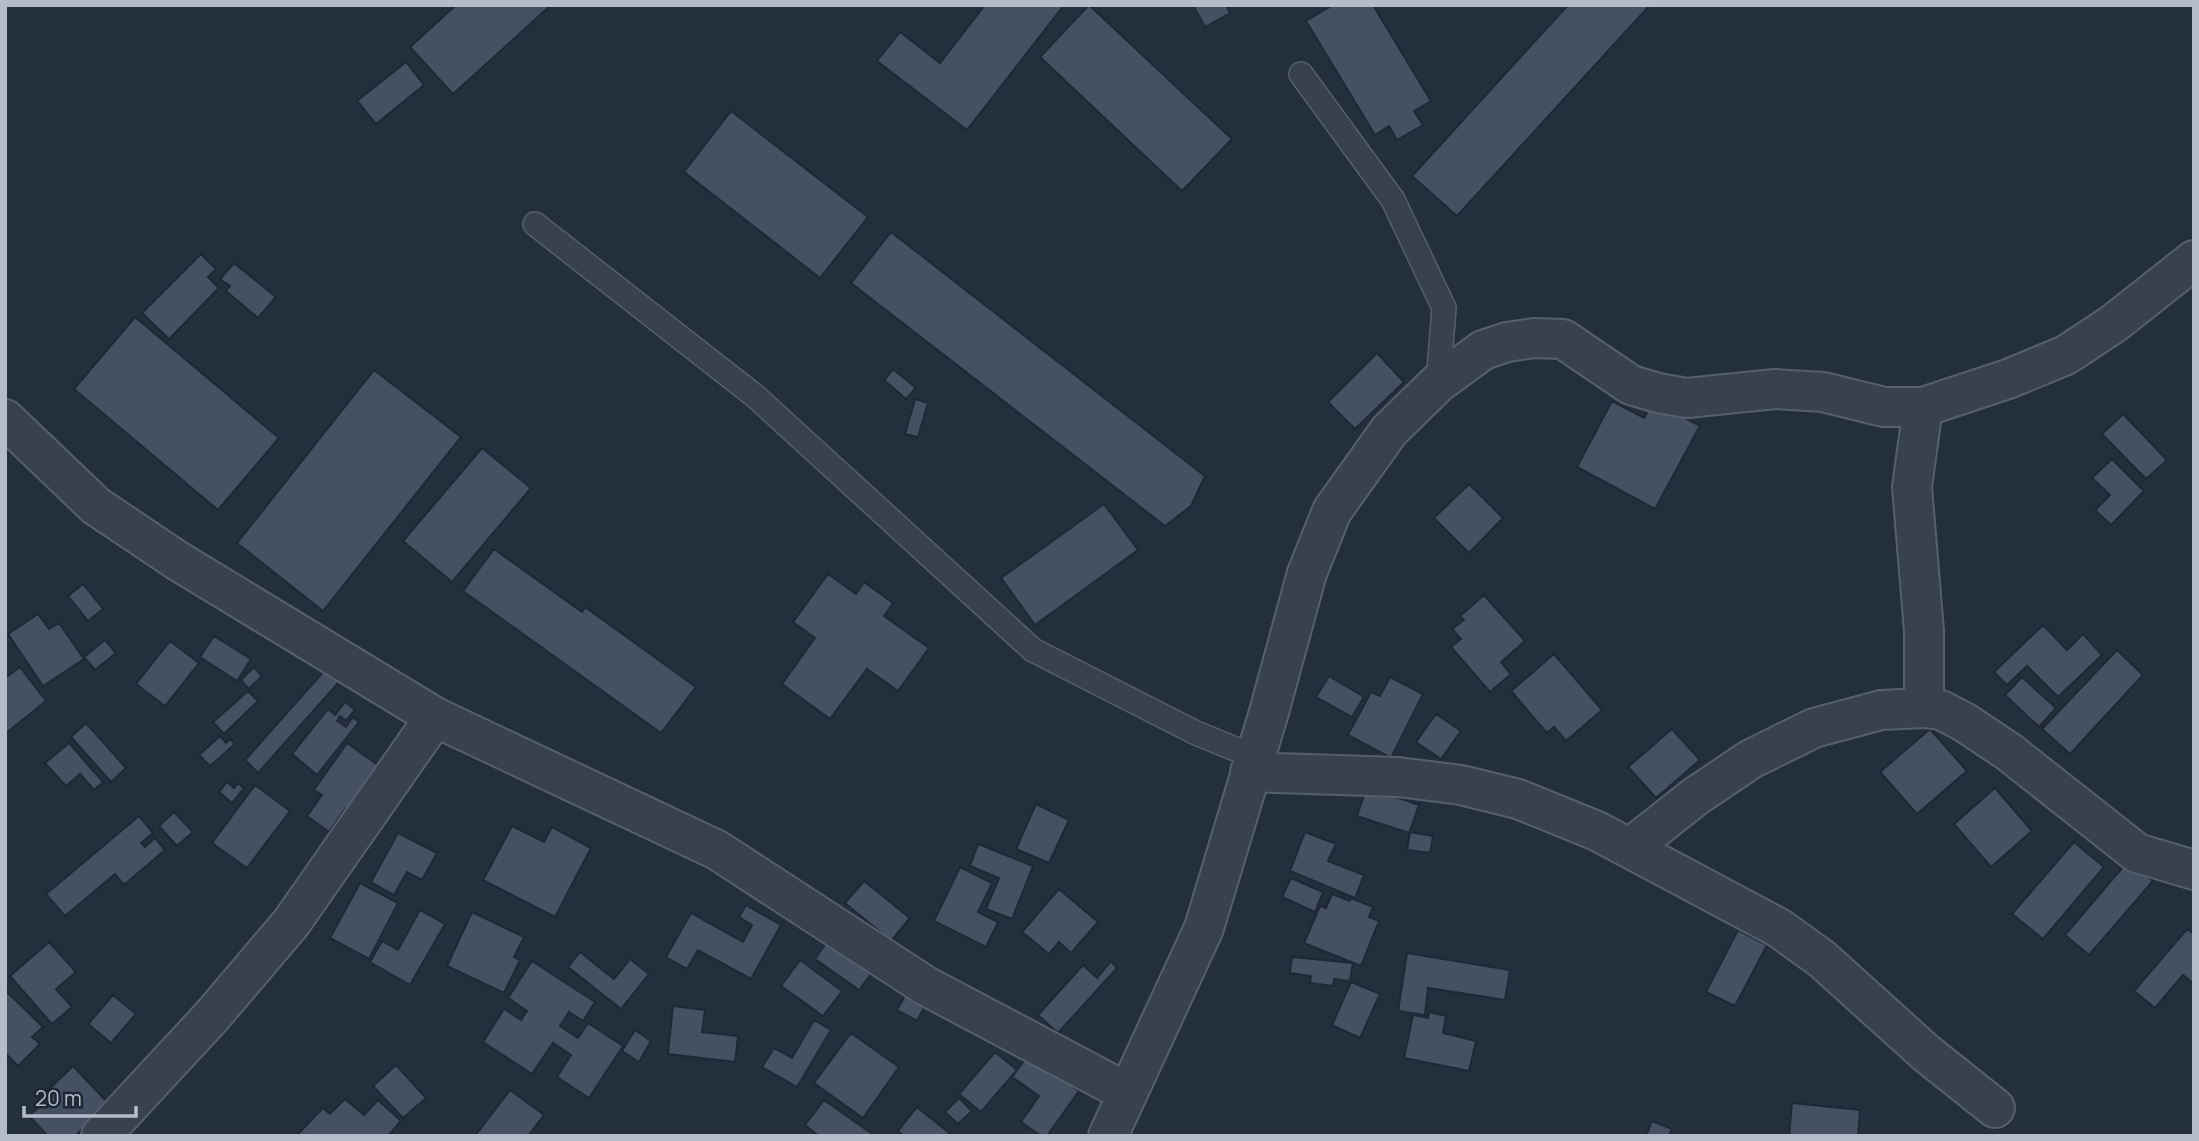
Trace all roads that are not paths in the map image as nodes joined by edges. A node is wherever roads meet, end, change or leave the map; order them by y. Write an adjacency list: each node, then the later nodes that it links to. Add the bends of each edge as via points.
1 (1301, 74): 4 (lane, via 1393,200 1444,308)
2 (535, 224): 9 (lane, via 755,396 1033,650)
3 (2194, 260): 5 (street, via 2066,355)
4 (1438, 383): 5 (street, via 1483,350 1534,338 1563,339 1631,385 1658,393 1688,398 1775,388 1823,392 1884,407); 9 (street, via 1389,431 1332,511 1307,573)
5 (1923, 407): 7 (street, via 1912,486 1924,631)
6 (5, 419): 8 (street, via 96,506)
7 (1924, 708): 10 (street, via 1881,710 1814,728 1751,759); 11 (street, via 1941,710 2009,752 2137,853)
8 (435, 718): 12 (street, via 717,850 926,986); 14 (street, via 291,923)
9 (1252, 765): 10 (street, via 1461,785 1518,799); 12 (street, via 1205,928)
10 (1630, 848): 13 (street, via 1779,928 1822,959)
11 (2194, 870)
12 (1128, 1093): 15 (street)
13 (1995, 1108)
14 (101, 1136)
15 (1108, 1136)

